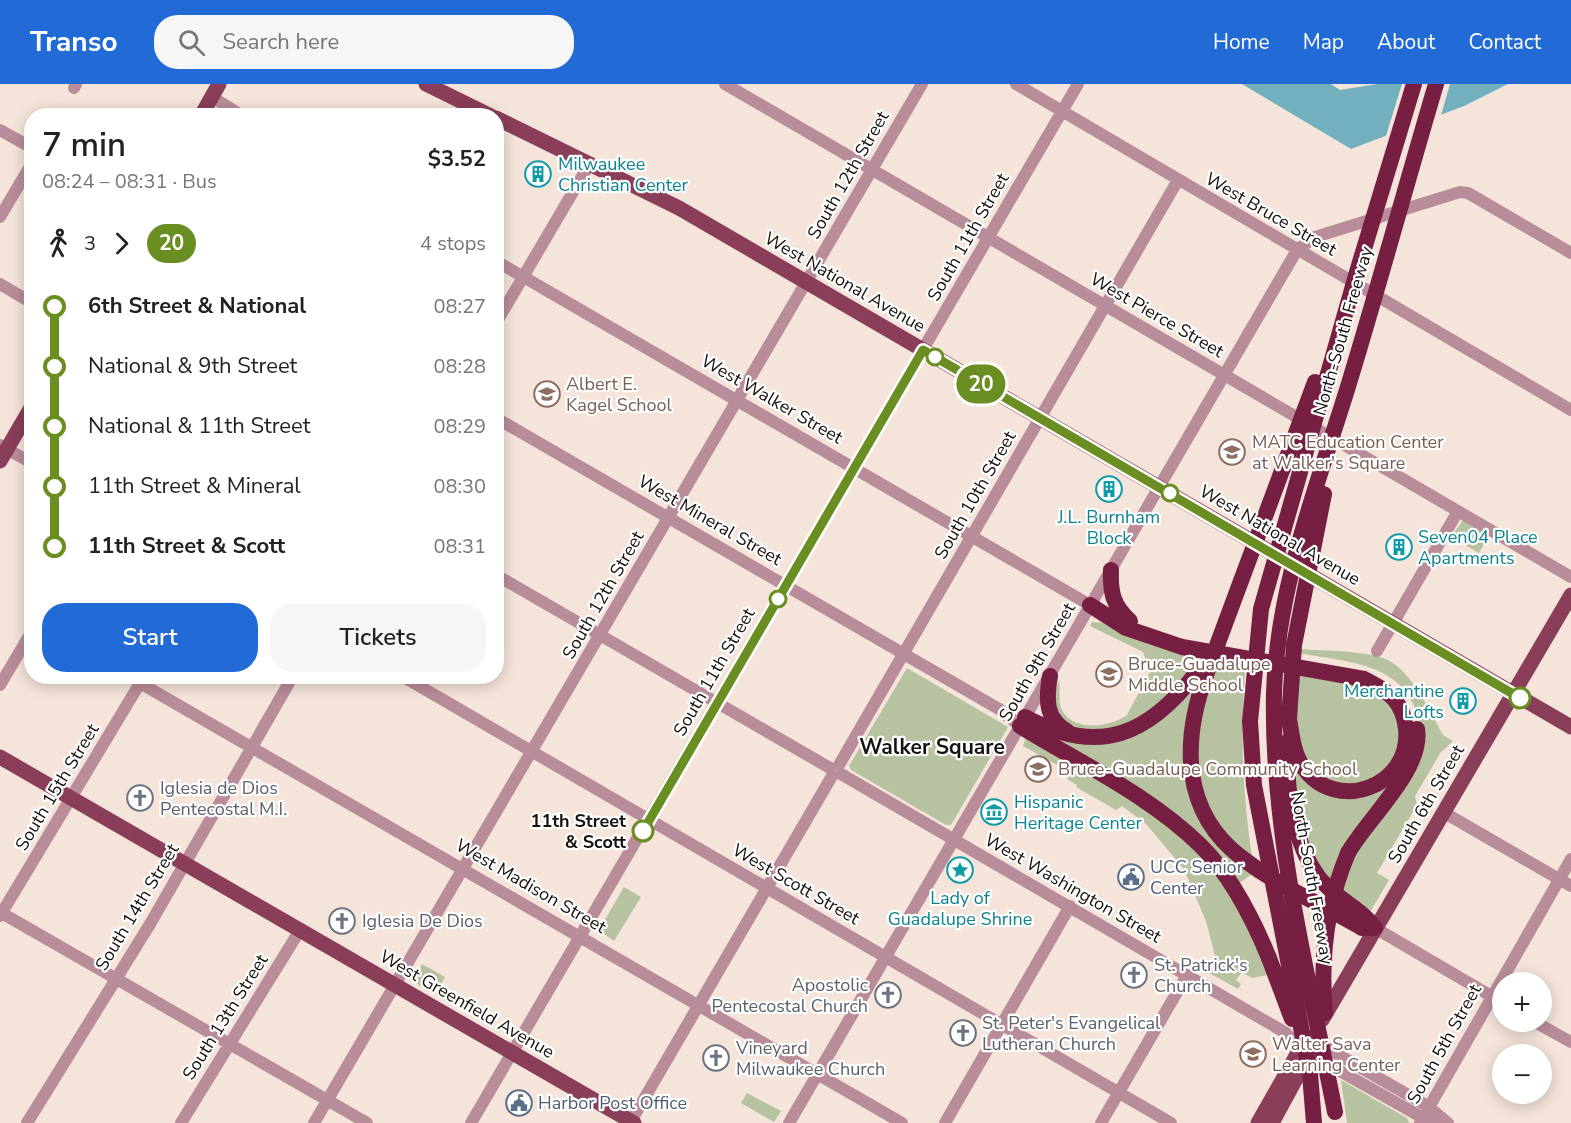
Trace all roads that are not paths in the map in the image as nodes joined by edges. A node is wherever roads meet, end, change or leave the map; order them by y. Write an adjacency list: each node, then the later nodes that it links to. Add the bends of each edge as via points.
1 (426, 84): 11 (main road)
2 (725, 84): 17 (street, West Pierce Street)
3 (921, 84): 17 (street, South 12th Street)
4 (1016, 84): 12 (street, West Bruce Street)
5 (1078, 84): 12 (street, South 11th Street)
6 (1414, 84): 25 (highway, North-South Freeway, bridge)
7 (1436, 84): 34 (highway, North-South Freeway, bridge)
8 (216, 91): 9 (main road); 10 (street)
9 (206, 108)
10 (234, 108)
11 (471, 108)
12 (1063, 111): 19 (street, West Bruce Street); 21 (street, South 11th Street)
13 (504, 122): 16 (main road, West National Avenue)
14 (0, 130): 15 (street)
15 (24, 144)
16 (590, 163): 26 (street); 27 (main road, West National Avenue, via 658,196)
17 (872, 169): 21 (street, West Pierce Street); 27 (street, South 12th Street)
18 (24, 177): 20 (street)
19 (1178, 180): 22 (street, West Bruce Street); 30 (street, South 10th Street)
20 (0, 218)
21 (989, 238): 30 (street, West Pierce Street); 32 (street, South 11th Street)
22 (1297, 250): 23 (street, via 1315,237 1460,192); 33 (street, South 9th Street); 36 (street, West Bruce Street)
23 (1571, 253)
24 (504, 266): 26 (street, West Walker Street)
25 (1357, 272): 59 (highway, bridge, via 1228,615); 104 (highway, North-South Freeway, bridge, via 1261,609 1250,722 1254,785)
26 (524, 277): 31 (street); 35 (street, West Walker Street)
27 (806, 282): 32 (main road, West National Avenue); 35 (street, South 12th Street)
28 (0, 284): 29 (street)
29 (24, 298)
30 (1106, 305): 33 (street, West Pierce Street); 38 (street, South 10th Street)
31 (504, 310)
32 (923, 350): 38 (main road, West National Avenue); 42 (street, South 11th Street)
33 (1224, 374): 43 (street, South 9th Street); 44 (street, West Pierce Street)
34 (1350, 379): 68 (highway, bridge, via 1308,564 1294,645); 108 (highway, North-South Freeway, bridge, via 1297,549 1280,623 1274,692 1282,840)
35 (737, 400): 42 (street, West Walker Street); 45 (street, South 12th Street)
36 (1571, 410)
37 (24, 418): 40 (main road)
38 (1040, 418): 43 (main road, West National Avenue); 46 (street, South 10th Street)
39 (504, 423): 45 (street, West Mineral Street)
40 (2, 451): 41 (street)
41 (24, 460)
42 (855, 467): 46 (street, West Walker Street); 50 (street, South 11th Street)
43 (1158, 486): 47 (street, South 9th Street); 54 (main road, West National Avenue)
44 (1458, 511): 48 (street, West Pierce Street); 54 (street)
45 (670, 516): 50 (street, West Mineral Street); 55 (street, South 12th Street)
46 (972, 536): 52 (street, West Walker Street); 58 (street, South 10th Street)
47 (1111, 570): 52 (street, South 9th Street); 53 (highway, via 1112,598)
48 (1571, 577)
49 (504, 580): 55 (street, West Washington Street)
50 (786, 585): 58 (street, West Mineral Street); 67 (street, South 11th Street)
51 (1571, 595): 66 (main road, South 6th Street)
52 (1090, 605): 53 (highway); 60 (street, South 9th Street); 68 (highway, via 1126,628 1182,647 1364,679 1396,701 1407,739 1393,773 1372,787 1353,792 1330,789 1303,767 1295,751)
53 (1130, 621): 108 (highway, bridge, via 1179,637 1365,670 1397,688 1416,719 1419,737 1408,771 1360,832 1348,853 1332,901 1323,996)
54 (1393, 623): 57 (street); 66 (main road, West National Avenue)
55 (600, 635): 67 (street, West Washington Street); 73 (street, South 12th Street)
56 (24, 644): 65 (street)
57 (1377, 651)
58 (904, 653): 69 (street, West Mineral Street, via 999,709 1015,711); 75 (street, South 10th Street)
59 (1201, 673): 71 (highway, via 1151,720 1126,732); 88 (highway, via 1190,743 1191,775 1198,800 1217,832 1242,858 1362,928)
60 (1050, 676): 69 (street, South 9th Street); 71 (highway, via 1047,708 1060,727)
61 (140, 684): 76 (street, South 15th Street)
62 (149, 684): 72 (street, West Madison Street)
63 (288, 684): 72 (street, South 14th Street)
64 (416, 684): 73 (street, West Scott Street)
65 (0, 685)
66 (1513, 694): 70 (main road, West National Avenue); 77 (main road, South 6th Street)
67 (718, 702): 75 (street, West Washington Street); 78 (street, South 11th Street)
68 (1289, 719): 88 (highway, via 1287,750 1296,830 1320,879)
69 (1022, 722): 71 (highway); 79 (street, South 9th Street); 104 (highway, bridge, via 1165,814 1201,846 1225,875 1269,958)
70 (1571, 728)
71 (1077, 736)
72 (252, 747): 81 (street, South 14th Street); 82 (street, West Madison Street)
73 (532, 753): 78 (street, West Scott Street); 82 (street, South 12th Street)
74 (0, 757): 76 (main road, West Greenfield Avenue)
75 (835, 771): 79 (street, West Washington Street); 85 (street, South 10th Street)
76 (70, 798): 81 (main road, West Greenfield Avenue); 87 (street, South 15th Street)
77 (1443, 812): 83 (street); 88 (main road, South 6th Street)
78 (649, 820): 85 (street, West Scott Street); 90 (street, South 11th Street)
79 (953, 839): 86 (street, West Washington Street); 91 (street, South 9th Street)
80 (1571, 859): 83 (street, South 5th Street)
81 (184, 864): 89 (main road, West Greenfield Avenue); 93 (street, South 14th Street)
82 (465, 868): 90 (street, West Madison Street); 94 (street, South 12th Street)
83 (1559, 879): 84 (street); 95 (street, South 5th Street)
84 (1571, 886)
85 (767, 888): 91 (street, West Scott Street); 96 (street, South 10th Street)
86 (1070, 906): 92 (street, West Washington Street); 97 (street)
87 (1, 914): 93 (street)
88 (1375, 928): 95 (street); 100 (main road, South 6th Street)
89 (300, 930): 94 (main road, West Greenfield Avenue); 101 (street, South 13th Street)
90 (581, 937): 96 (street, West Madison Street); 102 (street, South 11th Street)
91 (886, 958): 97 (street, West Scott Street); 103 (street, South 9th Street)
92 (1187, 975): 100 (street, West Washington Street, via 1286,1033 1298,1033); 105 (street)
93 (116, 978): 101 (street); 111 (street, South 14th Street)
94 (396, 986): 102 (main road, West Greenfield Avenue); 106 (street, South 12th Street)
95 (1491, 996): 107 (street, South 5th Street)
96 (700, 1005): 103 (street, West Madison Street); 110 (street, South 10th Street)
97 (1003, 1025): 105 (street, West Scott Street); 118 (street)
98 (1552, 1031): 99 (street)
99 (1571, 1042)
100 (1309, 1043): 107 (street, West Washington Street); 109 (main road, South 6th Street)
101 (231, 1044): 106 (street); 112 (street, South 13th Street)
102 (513, 1053): 110 (main road, West Greenfield Avenue); 115 (street, South 11th Street)
103 (819, 1074): 116 (street, South 9th Street); 117 (street, West Madison Street)
104 (1310, 1074): 121 (highway, North-South Freeway)
105 (1120, 1092): 119 (street); 120 (street, West Scott Street)
106 (328, 1101): 113 (street, South 12th Street); 114 (street)
107 (1424, 1116): 122 (street, West Washington Street); 123 (street, West Washington Street)
108 (1336, 1118)
109 (1264, 1120)
110 (632, 1122)
111 (27, 1123)
112 (181, 1123)
113 (314, 1123)
114 (367, 1123)
115 (471, 1123)
116 (789, 1123)
117 (902, 1123)
118 (945, 1123)
119 (1101, 1123)
120 (1171, 1123)
121 (1314, 1123)
122 (1439, 1123)
123 (1448, 1123)

